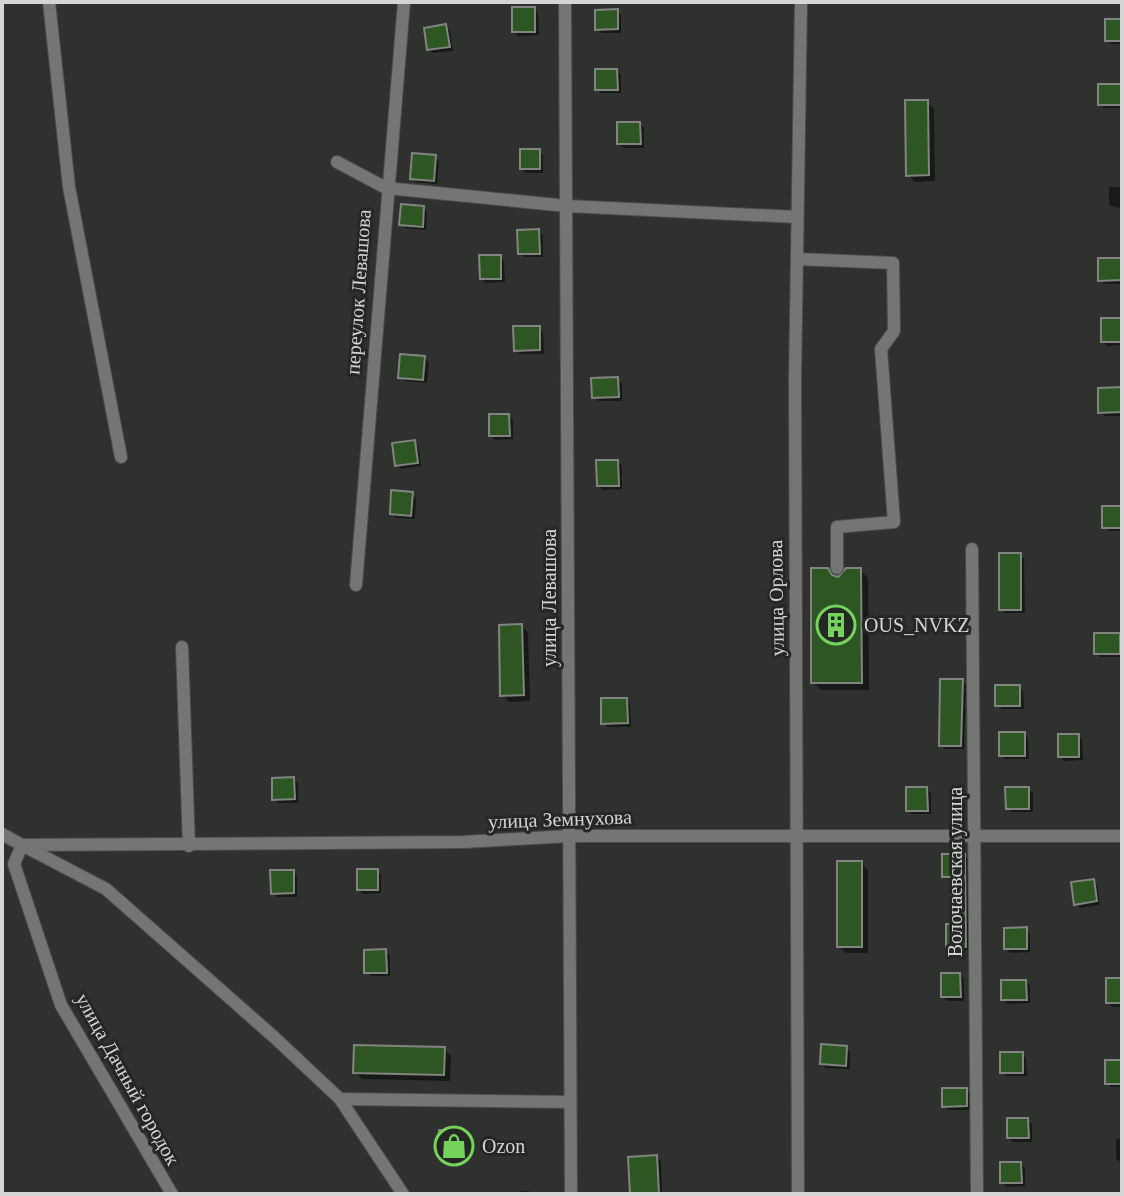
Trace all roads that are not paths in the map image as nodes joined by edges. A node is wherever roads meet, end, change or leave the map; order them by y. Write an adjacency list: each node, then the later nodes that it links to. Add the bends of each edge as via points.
1 (49, 2): 10 (street, via 69,187)
2 (404, 2): 6 (street, переулок Левашова)
3 (565, 2): 7 (street, улица Левашова)
4 (801, 2): 8 (street, улица Орлова)
5 (337, 162): 6 (street)
6 (386, 188): 7 (street); 13 (street, переулок Левашова)
7 (567, 206): 8 (street); 16 (street, улица Левашова)
8 (797, 217): 9 (street, улица Орлова)
9 (797, 259): 12 (street, via 893,263 894,331 881,349 894,522 837,527); 19 (street, улица Орлова)
10 (121, 457)
11 (972, 549): 17 (street, Волочаевская улица)
12 (837, 568)
13 (356, 585)
14 (182, 647): 21 (street)
15 (2, 834): 20 (street, улица Земнухова)
16 (570, 836): 19 (street, улица Земнухова); 21 (street, улица Земнухова); 23 (street, улица Левашова)
17 (974, 836): 18 (street, улица Земнухова); 19 (street, улица Земнухова); 28 (street, Волочаевская улица)
18 (1122, 836)
19 (798, 837): 27 (street, улица Орлова)
20 (22, 845): 21 (street, улица Земнухова); 22 (street, via 106,889); 24 (street, улица Дачный городок, via 14,864 61,1005)
21 (189, 846)
22 (340, 1099): 23 (street); 25 (street)
23 (570, 1102): 26 (street, улица Левашова)
24 (172, 1194)
25 (403, 1194)
26 (571, 1194)
27 (798, 1194)
28 (977, 1194)

